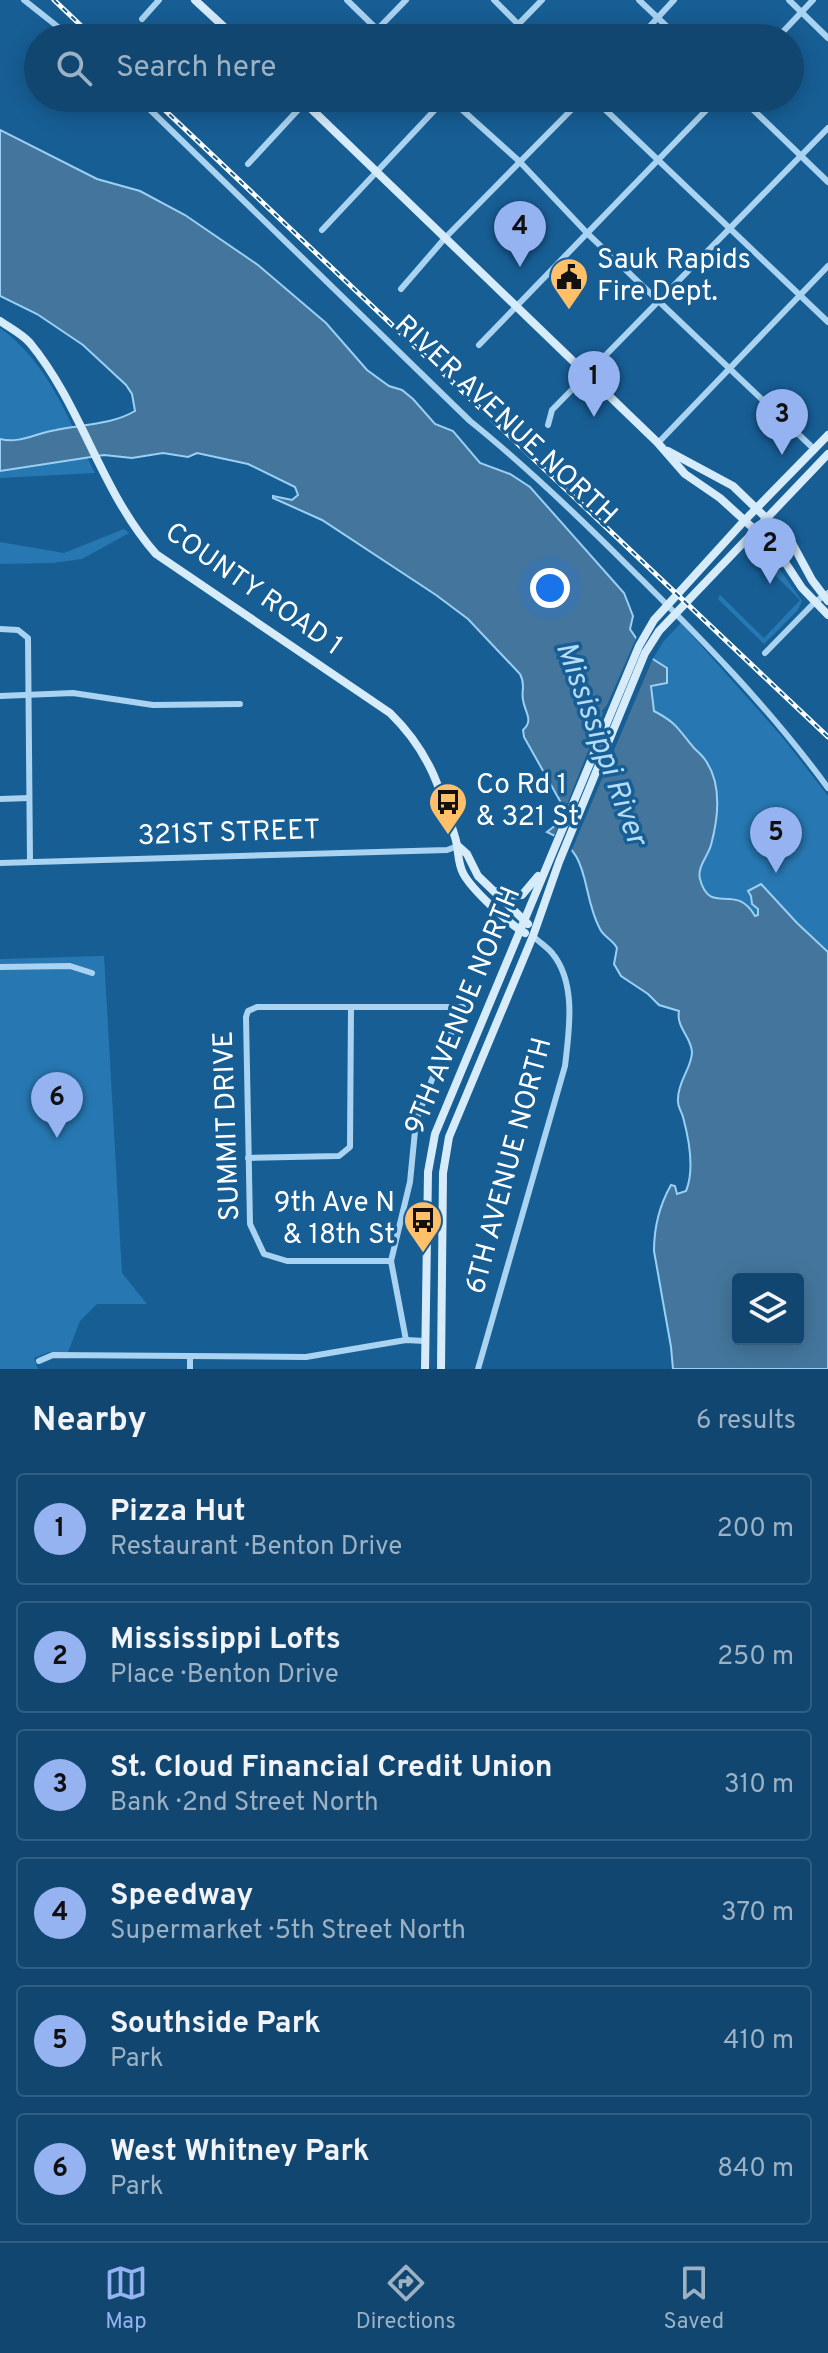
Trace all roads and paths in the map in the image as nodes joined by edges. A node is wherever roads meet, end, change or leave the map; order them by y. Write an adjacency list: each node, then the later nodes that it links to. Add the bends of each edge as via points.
1 (24, 0): 15 (street)
2 (159, 0): 14 (street)
3 (195, 0): 16 (main road)
4 (347, 0): 17 (street)
5 (406, 0): 18 (street)
6 (494, 0): 19 (street)
7 (542, 0): 20 (street)
8 (639, 0): 13 (street)
9 (674, 0): 13 (street)
10 (789, 0): 12 (street)
11 (813, 0): 12 (street)
12 (802, 12): 23 (street); 24 (street)
13 (658, 18): 21 (street); 22 (street)
14 (142, 19)
15 (54, 24)
16 (221, 24)
17 (372, 24)
18 (382, 24)
19 (518, 24)
20 (520, 24)
21 (652, 24)
22 (664, 24)
23 (790, 24)
24 (828, 38)
25 (152, 112): 72 (street, RIVER AVENUE NORTH, via 470,421 526,466 684,619 796,744)
26 (294, 112): 38 (street)
27 (318, 112): 39 (main road)
28 (433, 112): 39 (street)
29 (463, 112): 37 (street)
30 (569, 112): 37 (street)
31 (608, 112): 36 (street)
32 (704, 112): 36 (street)
33 (756, 112): 35 (street)
34 (828, 128): 35 (street)
35 (801, 155): 40 (street); 41 (street)
36 (658, 160): 41 (street); 43 (street)
37 (519, 161): 43 (street); 44 (street)
38 (248, 164)
39 (375, 171): 42 (street); 44 (main road)
40 (828, 182)
41 (729, 226): 47 (street); 48 (street)
42 (322, 230)
43 (588, 234): 48 (street); 49 (street)
44 (445, 238): 46 (street); 49 (main road)
45 (828, 266): 47 (street)
46 (401, 289)
47 (800, 296): 51 (street); 53 (street)
48 (657, 300): 53 (street); 54 (street)
49 (516, 308): 52 (street); 54 (main road)
50 (0, 321): 75 (main road, COUNTY ROAD 1, via 28,341 55,379 133,529 156,554 390,713 411,733 440,786)
51 (828, 322)
52 (479, 345)
53 (730, 370): 57 (street); 58 (street)
54 (586, 375): 55 (street, via 552,410); 57 (main road)
55 (548, 425)
56 (828, 435): 58 (main road, 9TH AVENUE NORTH)
57 (658, 443): 60 (main road, via 727,481); 62 (main road, via 685,474)
58 (814, 449): 59 (main road); 60 (main road, 9TH AVENUE NORTH)
59 (827, 458): 61 (main road, 9TH AVENUE NORTH)
60 (757, 508): 61 (main road); 62 (main road, 9TH AVENUE NORTH)
61 (766, 519): 63 (main road, 9TH AVENUE NORTH); 64 (main road, via 797,550)
62 (744, 521): 63 (main road); 78 (main road, 9TH AVENUE NORTH, via 654,620 639,646)
63 (756, 530): 65 (main road, via 783,556); 82 (main road, 9TH AVENUE NORTH, via 659,631 645,653)
64 (827, 597): 65 (street)
65 (815, 602): 66 (main road); 68 (street)
66 (828, 615)
67 (0, 629): 69 (street, via 18,630 28,638)
68 (765, 653)
69 (28, 695): 70 (street); 71 (street, via 73,693 153,705); 73 (street)
70 (0, 696)
71 (240, 704)
72 (828, 788)
73 (29, 798): 74 (street); 76 (street)
74 (0, 799)
75 (458, 846): 76 (street, 321ST STREET); 79 (main road, COUNTY ROAD 1); 81 (main road, COUNTY ROAD 1, via 463,874)
76 (30, 862): 77 (street, 321ST STREET)
77 (0, 863)
78 (544, 869): 79 (main road, via 515,897); 80 (main road, 9TH AVENUE NORTH)
79 (484, 881): 80 (main road, COUNTY ROAD 1)
80 (526, 920): 81 (main road, 9TH AVENUE NORTH); 82 (main road)
81 (521, 932): 82 (main road); 89 (main road, 9TH AVENUE NORTH, via 435,1134 428,1172)
82 (533, 936): 94 (main road, 9TH AVENUE NORTH, via 449,1137 443,1173); 95 (street, 6TH AVENUE NORTH, via 552,952 568,985 565,1066)
83 (0, 967): 84 (street, via 70,966)
84 (92, 973)
85 (351, 1007): 86 (street, via 350,1147 339,1156); 86 (street, SUMMIT DRIVE, via 248,1011); 87 (street, via 463,1007 465,1014 448,1038 416,1121 410,1182)
86 (248, 1158): 87 (street, SUMMIT DRIVE, via 250,1224 264,1254 287,1261)
87 (391, 1261): 88 (street)
88 (406, 1340): 89 (street); 90 (street, via 306,1357)
89 (425, 1341): 93 (main road, 9TH AVENUE NORTH)
90 (190, 1357): 91 (street, via 53,1355); 92 (street)
91 (39, 1361)
92 (190, 1369)
93 (425, 1369)
94 (441, 1369)
95 (478, 1369)

